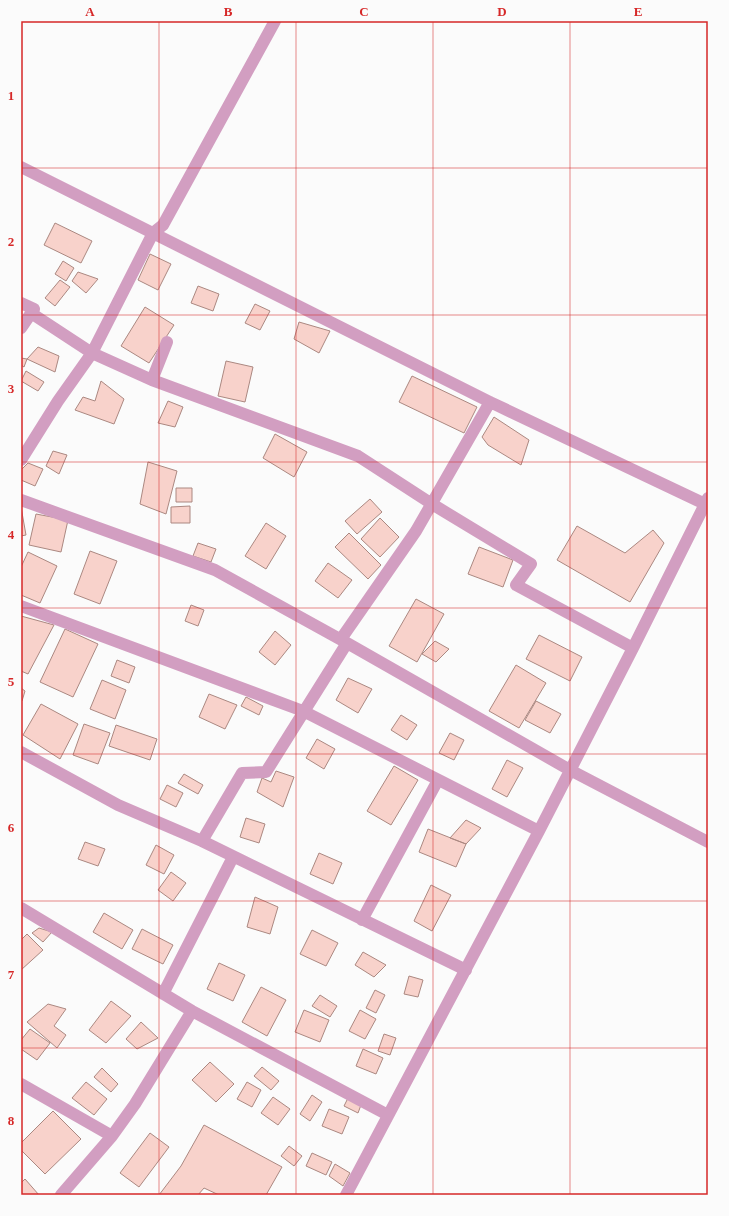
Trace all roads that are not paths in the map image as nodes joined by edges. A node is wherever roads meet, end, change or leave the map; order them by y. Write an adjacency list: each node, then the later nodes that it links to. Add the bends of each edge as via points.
1 (275, 21): 3 (street, via 163,225)
2 (21, 167): 3 (street)
3 (153, 233): 8 (street); 10 (street)
4 (21, 303): 5 (street, via 34,309)
5 (31, 313): 6 (street); 8 (street)
6 (21, 328)
7 (167, 342): 9 (street)
8 (92, 353): 9 (street); 11 (street)
9 (152, 380): 14 (street, via 358,456)
10 (490, 402): 13 (street); 14 (street)
11 (21, 460)
12 (21, 500): 16 (street, via 215,570)
13 (706, 501): 17 (street)
14 (432, 504): 16 (street); 17 (street, via 531,564 516,585)
15 (21, 606): 18 (street)
16 (344, 641): 18 (street); 20 (street)
17 (633, 648): 20 (street)
18 (303, 711): 21 (street); 23 (street, via 266,772 242,773)
19 (21, 752): 23 (street, via 118,805)
20 (570, 770): 22 (street); 24 (street)
21 (438, 780): 22 (street); 27 (street)
22 (539, 831): 28 (street)
23 (202, 841): 25 (street)
24 (708, 842)
25 (233, 857): 27 (street); 29 (street)
26 (21, 908): 29 (street)
27 (362, 920): 28 (street)
28 (466, 970): 32 (street)
29 (163, 994): 30 (street)
30 (192, 1011): 32 (street); 33 (street, via 135,1104)
31 (21, 1084): 33 (street)
32 (388, 1115): 35 (street)
33 (112, 1136): 34 (street)
34 (61, 1195)
35 (346, 1195)

